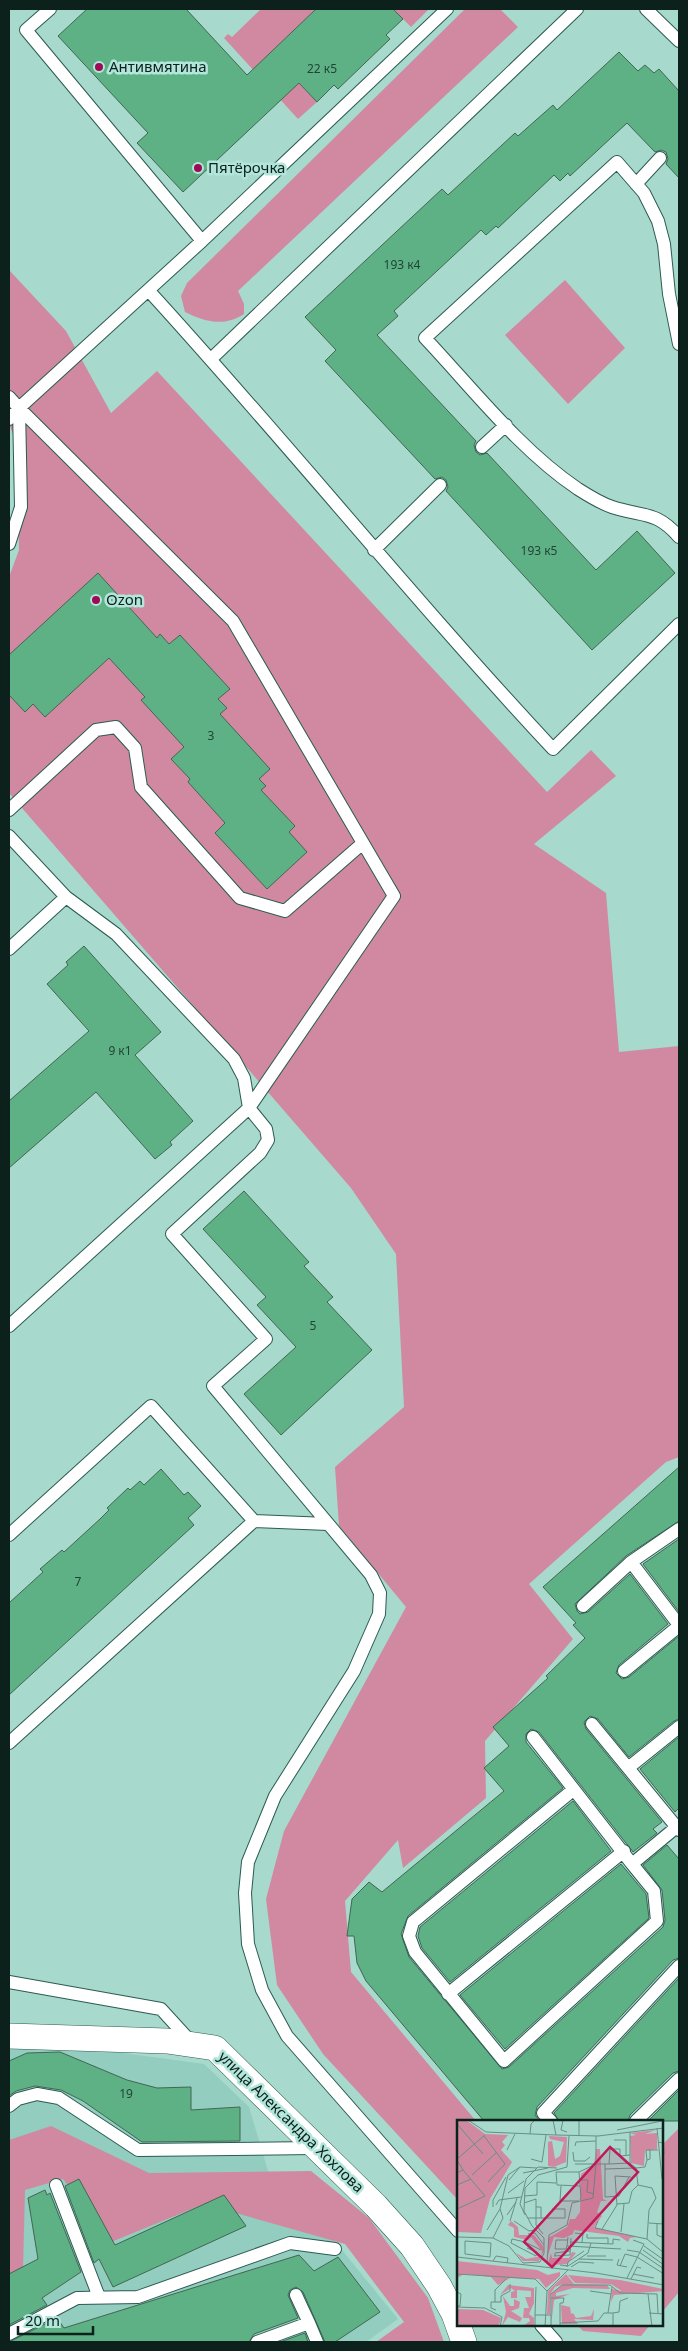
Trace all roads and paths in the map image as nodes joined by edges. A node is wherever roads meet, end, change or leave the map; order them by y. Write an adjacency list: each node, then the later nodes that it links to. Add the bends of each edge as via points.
1 (50, 9): 8 (lane, via 26,30)
2 (447, 9): 8 (lane)
3 (577, 9): 11 (lane)
4 (646, 9): 5 (lane)
5 (679, 40)
6 (660, 158): 7 (lane)
7 (636, 184): 10 (lane, via 658,221); 15 (lane, via 616,162 425,338)
8 (202, 241): 9 (lane)
9 (149, 291): 11 (lane); 13 (lane)
10 (679, 344)
11 (211, 359): 20 (lane)
12 (9, 397): 13 (lane)
13 (19, 408): 14 (lane); 19 (lane, via 21,507); 24 (lane, via 233,621)
14 (9, 419)
15 (506, 424): 16 (lane); 18 (lane, via 540,460 578,489 612,507 658,518)
16 (482, 447)
17 (440, 485): 20 (lane)
18 (679, 537)
19 (9, 544)
20 (374, 550): 21 (lane, via 553,749)
21 (679, 624)
22 (9, 810): 24 (lane, via 96,730 116,727 134,748 141,787 240,898 285,911)
23 (9, 836): 25 (lane)
24 (363, 843): 27 (lane, via 394,896)
25 (66, 897): 26 (lane); 27 (lane, via 116,934 234,1059 244,1078)
26 (9, 949)
27 (249, 1108): 28 (lane); 30 (lane, via 266,1129 268,1140 260,1153 172,1234 266,1339 213,1386)
28 (9, 1326)
29 (254, 1521): 30 (lane); 32 (lane, via 151,1406); 40 (lane)
30 (328, 1524): 57 (lane, via 371,1575 380,1593 379,1614 354,1671 276,1796 248,1862 245,1893 248,1944 262,1990 287,2036)
31 (679, 1529): 33 (lane)
32 (9, 1535)
33 (631, 1562): 34 (lane); 35 (lane)
34 (583, 1606)
35 (679, 1625): 36 (lane)
36 (624, 1671)
37 (592, 1724): 41 (lane)
38 (679, 1727): 41 (lane)
39 (534, 1737): 42 (lane)
40 (9, 1743)
41 (628, 1768): 43 (lane)
42 (573, 1790): 44 (lane); 48 (lane, via 413,1922 409,1936 415,1952)
43 (678, 1827): 45 (lane)
44 (624, 1851): 45 (lane); 48 (lane)
45 (632, 1864): 48 (lane, via 654,1891 657,1921 504,2061)
46 (679, 1966): 53 (lane, via 544,2113)
47 (9, 1982): 50 (lane, via 161,2009)
48 (448, 1994)
49 (10, 2038): 50 (street, улица Александра Хохлова, via 167,2041)
50 (194, 2045): 55 (street, улица Александра Хохлова, via 215,2048)
51 (679, 2078): 54 (lane)
52 (9, 2106): 55 (lane, via 18,2099 37,2094 59,2098 138,2150)
53 (549, 2120)
54 (637, 2120)
55 (318, 2148): 62 (street, улица Александра Хохлова, via 412,2246 450,2307)
56 (56, 2185): 60 (lane)
57 (457, 2230)
58 (335, 2249): 60 (lane, via 290,2243 138,2297)
59 (296, 2295): 61 (lane)
60 (100, 2298): 65 (lane, via 77,2298)
61 (308, 2323): 66 (lane); 67 (lane)
62 (457, 2324)
63 (458, 2326): 68 (street, улица Александра Хохлова)
64 (542, 2326): 69 (lane)
65 (9, 2334)
66 (257, 2342)
67 (317, 2342)
68 (464, 2342)
69 (556, 2342)

